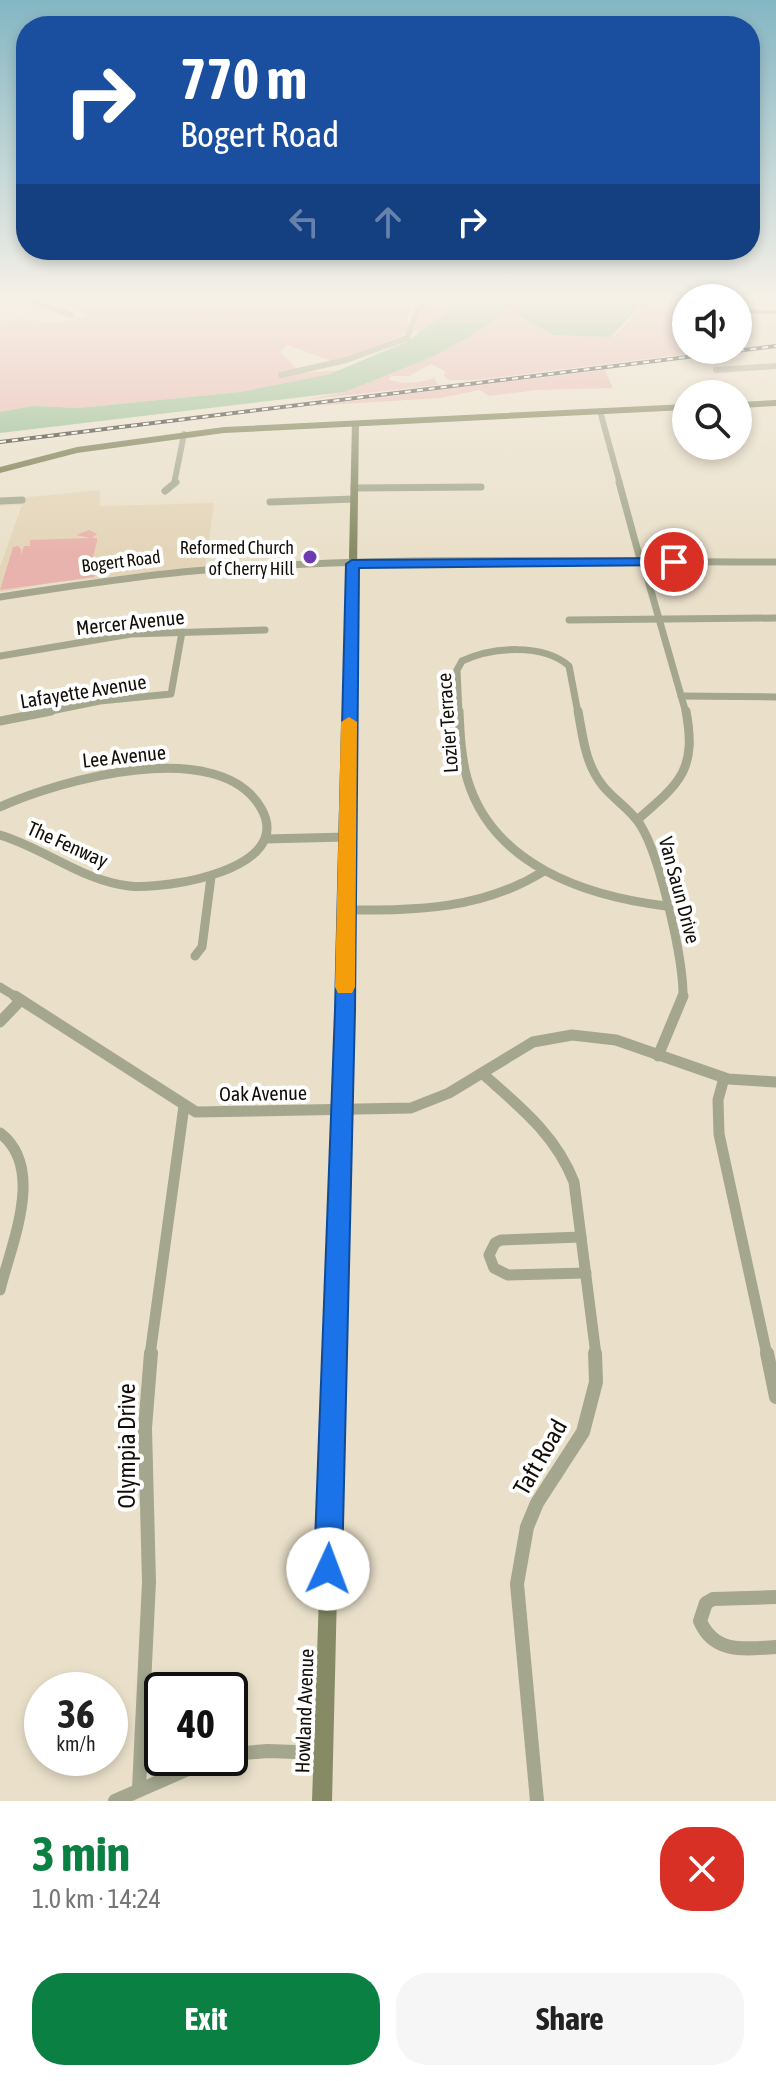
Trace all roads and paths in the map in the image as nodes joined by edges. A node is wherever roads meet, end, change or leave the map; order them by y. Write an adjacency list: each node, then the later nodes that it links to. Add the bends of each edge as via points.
1 (776, 403): 2 (main road)
2 (752, 404)
3 (672, 408): 4 (main road)
4 (600, 411): 5 (main road); 15 (street)
5 (355, 423): 6 (main road); 10 (street, Howland Avenue)
6 (184, 434): 7 (main road, via 77,450); 9 (street, via 176,483)
7 (0, 470)
8 (481, 487): 10 (street)
9 (165, 491)
10 (354, 494): 13 (street); 16 (street, Howland Avenue)
11 (22, 500): 12 (street)
12 (0, 501)
13 (270, 502)
14 (776, 562): 15 (street, Bogert Road)
15 (642, 563): 16 (street, Bogert Road); 18 (street)
16 (352, 564): 17 (street, Bogert Road, via 151,573); 31 (street, Howland Avenue)
17 (0, 597)
18 (659, 618): 19 (street); 20 (street); 25 (street)
19 (776, 618)
20 (569, 620)
21 (265, 630): 22 (street, Mercer Avenue)
22 (182, 632): 23 (street, Mercer Avenue, via 105,638); 27 (street, Lafayette Avenue, via 171,694 100,701)
23 (0, 656)
24 (561, 658): 29 (street, Van Saun Drive, via 569,666 587,760 602,785); 33 (street, Lozier Terrace, via 541,652 481,653 462,661 457,670 465,767 475,798 505,840)
25 (681, 696): 26 (street); 29 (street, via 692,744 688,766 674,788)
26 (776, 697)
27 (0, 721)
28 (0, 807): 32 (street, Lee Avenue, via 53,785 99,774 185,770 232,784 256,801 266,818)
29 (637, 820): 35 (street, Van Saun Drive, via 650,842)
30 (0, 835): 34 (street, The Fenway, via 120,884 165,887)
31 (347, 837): 32 (street); 36 (street, Howland Avenue)
32 (265, 839): 34 (street, The Fenway, via 241,862)
33 (544, 871): 35 (street, Lozier Terrace, via 599,895); 36 (street, via 515,890 477,904 435,910)
34 (211, 877): 37 (street, via 202,947)
35 (666, 906): 41 (street, Van Saun Drive, via 684,986)
36 (346, 910): 46 (street, Howland Avenue)
37 (195, 956)
38 (0, 987): 39 (street, Oak Avenue)
39 (21, 1000): 40 (street); 45 (street, Oak Avenue)
40 (0, 1022)
41 (658, 1056): 42 (street, Oak Avenue, via 601,1037 567,1034 534,1041); 43 (street, Oak Avenue)
42 (483, 1074): 46 (street, Oak Avenue, via 429,1104); 48 (street, Taft Road, via 561,1150 574,1182)
43 (724, 1078): 44 (street, Oak Avenue); 51 (street, via 718,1100 719,1134)
44 (776, 1082)
45 (184, 1106): 46 (street, Oak Avenue, via 196,1112); 57 (street, Olympia Drive, via 149,1365 149,1582)
46 (340, 1110): 55 (street, Howland Avenue)
47 (0, 1133): 50 (street, via 20,1157 24,1181)
48 (581, 1237): 49 (street, Taft Road); 49 (street, via 501,1240 489,1255 494,1268 508,1275)
49 (586, 1273): 60 (street, Taft Road, via 596,1359 591,1407 583,1432 537,1503 517,1584)
50 (0, 1290)
51 (776, 1397)
52 (776, 1597): 53 (street, via 713,1599 700,1621 709,1641 719,1647)
53 (776, 1647)
54 (248, 1753): 55 (street)
55 (323, 1753): 59 (street, Howland Avenue)
56 (169, 1776): 57 (street)
57 (139, 1788): 58 (street)
58 (115, 1801)
59 (322, 1801)
60 (537, 1801)

